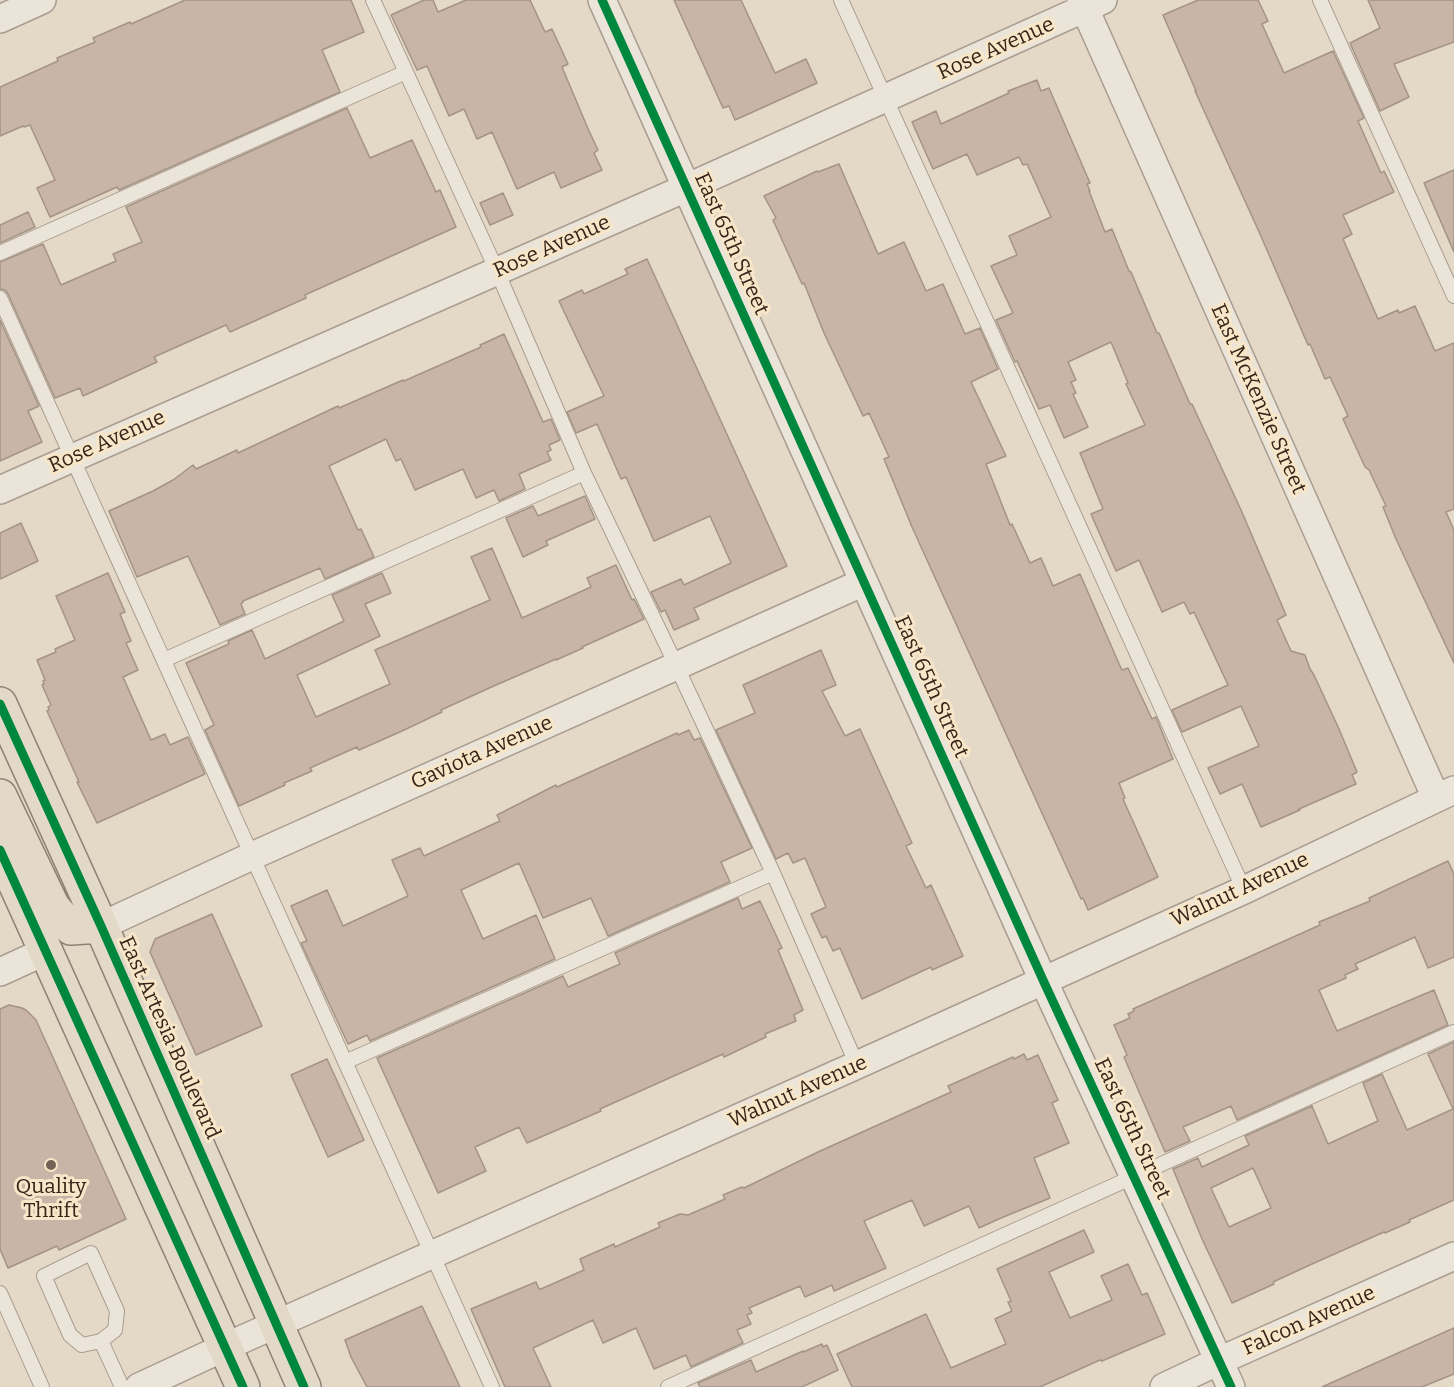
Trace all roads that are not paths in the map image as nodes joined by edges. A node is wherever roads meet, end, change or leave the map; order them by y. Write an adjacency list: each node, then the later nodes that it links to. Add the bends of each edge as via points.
1 (42, 0): 7 (street)
2 (373, 0): 8 (lane)
3 (602, 0): 10 (street, East 65th Street)
4 (840, 0): 9 (lane)
5 (1320, 0): 13 (lane)
6 (1089, 3): 9 (street, Rose Avenue); 23 (street, East McKenzie Street)
7 (0, 19)
8 (406, 72): 11 (lane); 12 (lane)
9 (885, 99): 10 (street, Rose Avenue); 28 (lane)
10 (686, 188): 12 (street, Rose Avenue); 18 (street, East 65th Street)
11 (0, 253)
12 (497, 271): 15 (street, Rose Avenue); 16 (lane)
13 (1454, 296)
14 (0, 298): 15 (lane)
15 (72, 458): 17 (street, Rose Avenue); 19 (lane)
16 (584, 473): 19 (lane); 20 (lane)
17 (0, 490)
18 (864, 582): 20 (street, Gaviota Avenue); 32 (street, East 65th Street)
19 (164, 660): 26 (lane)
20 (676, 665): 26 (street, Gaviota Avenue); 27 (lane)
21 (0, 704): 22 (main road, East Artesia Boulevard)
22 (8, 731): 29 (main road, East Artesia Boulevard)
23 (1445, 794): 28 (street, Walnut Avenue)
24 (0, 796): 29 (main road, via 53,907 70,928)
25 (0, 850): 30 (main road)
26 (252, 856): 29 (street, Gaviota Avenue); 34 (lane)
27 (773, 873): 34 (lane); 35 (lane)
28 (1244, 890): 32 (street, Walnut Avenue)
29 (101, 926): 40 (main road, East Artesia Boulevard)
30 (46, 951): 31 (street); 42 (main road)
31 (0, 972)
32 (1043, 980): 35 (street, Walnut Avenue); 36 (street, East 65th Street)
33 (1454, 1032): 36 (lane)
34 (345, 1062): 37 (lane)
35 (857, 1065): 37 (street, Walnut Avenue)
36 (1134, 1176): 43 (street, East 65th Street); 50 (lane)
37 (432, 1255): 40 (street, Walnut Avenue); 49 (lane)
38 (1454, 1256): 43 (street, Falcon Avenue)
39 (0, 1293): 44 (lane)
40 (275, 1324): 42 (street, Walnut Avenue); 48 (main road, East Artesia Boulevard)
41 (101, 1341): 41 (lane, via 115,1330 117,1311 91,1253 44,1276 70,1335 82,1345); 45 (lane)
42 (225, 1347): 46 (street, Walnut Avenue); 47 (main road)
43 (1219, 1361): 51 (street, Falcon Avenue); 52 (street, East 65th Street)
44 (42, 1387)
45 (122, 1387)
46 (139, 1387)
47 (243, 1387)
48 (303, 1387)
49 (492, 1387)
50 (668, 1387)
51 (1164, 1387)
52 (1231, 1387)

